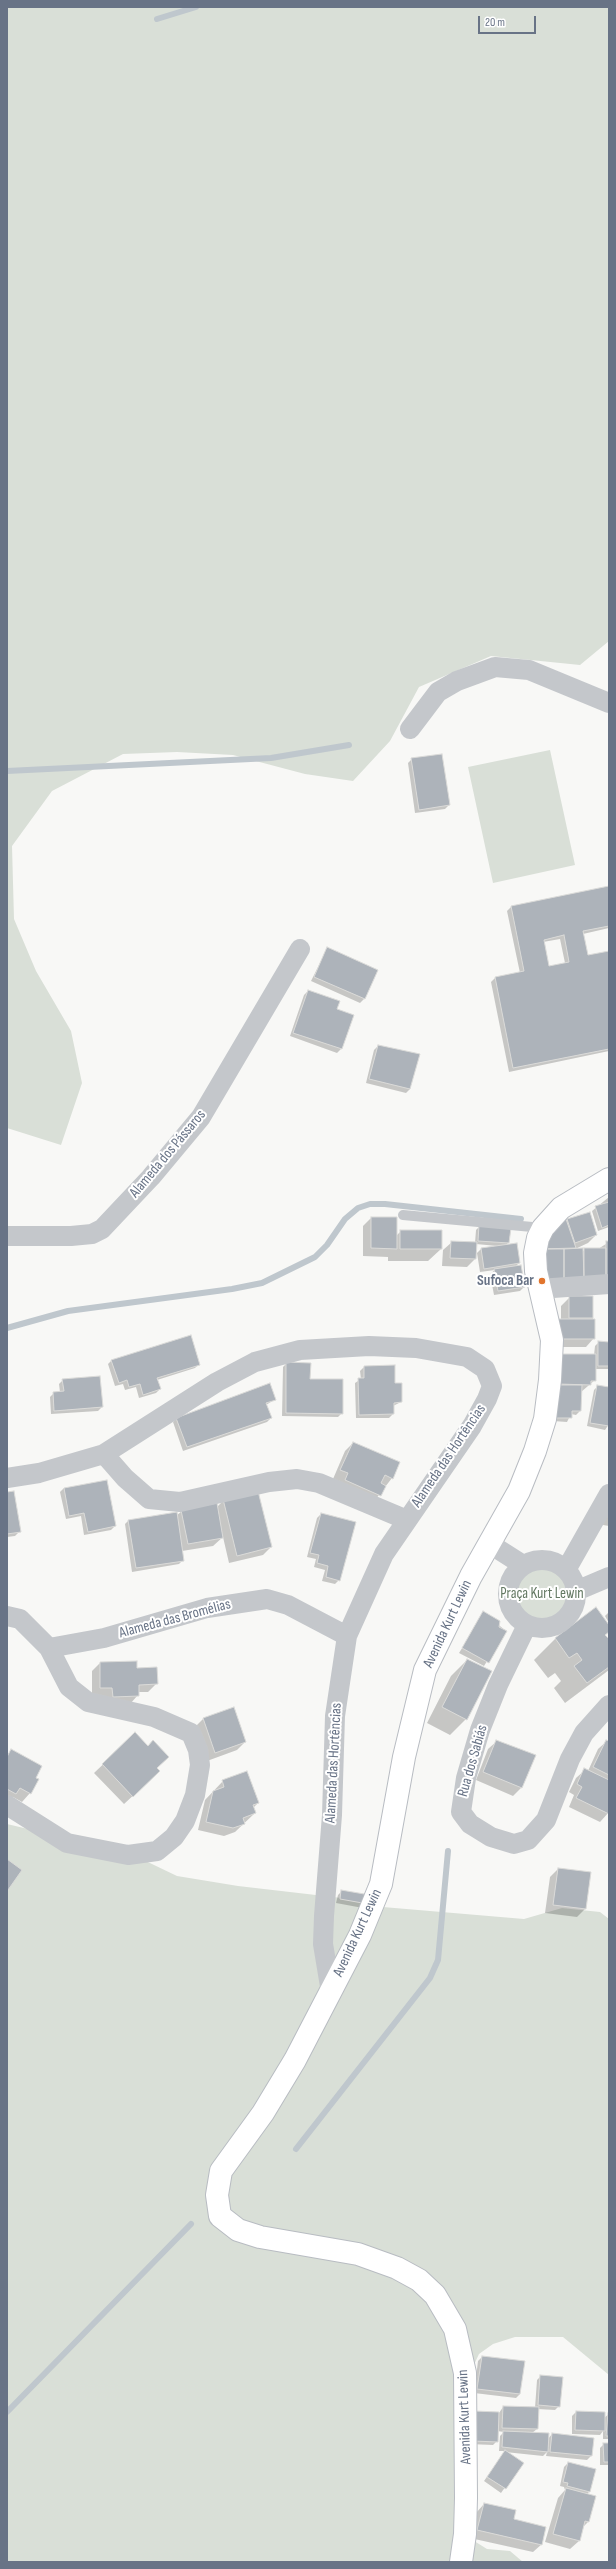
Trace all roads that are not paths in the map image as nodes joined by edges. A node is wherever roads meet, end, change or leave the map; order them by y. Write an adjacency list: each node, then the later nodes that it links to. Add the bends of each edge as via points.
1 (609, 702): 2 (street, via 529,670 494,667 438,692)
2 (410, 729)
3 (300, 949): 7 (street, Alameda dos Pássaros, via 201,1117 151,1177 102,1229 92,1234 72,1236)
4 (609, 1179): 6 (main road, Avenida Kurt Lewin, via 562,1208)
5 (403, 1215): 6 (lane)
6 (543, 1228): 9 (main road, Avenida Kurt Lewin, via 535,1254)
7 (7, 1236)
8 (609, 1284): 9 (street)
9 (539, 1289): 14 (main road, Avenida Kurt Lewin, via 552,1340 545,1419 519,1491)
10 (104, 1454): 11 (street, Alameda das Hortências); 13 (street, via 124,1478 149,1499 180,1502 269,1482 297,1479 319,1483); 13 (street, Alameda das Hortências, via 217,1382 255,1362 300,1350 369,1346 416,1348 467,1357 486,1369 492,1386 472,1426)
11 (7, 1478)
12 (609, 1494): 16 (street)
13 (407, 1520): 21 (street, Alameda das Hortências, via 384,1554)
14 (490, 1544): 15 (street); 25 (main road, Avenida Kurt Lewin, via 471,1576 425,1670 404,1757 381,1884)
15 (523, 1565): 16 (street, via 534,1560 546,1560 557,1563); 20 (street, via 515,1572 507,1591 512,1611)
16 (566, 1570): 18 (street, via 573,1580)
17 (609, 1577): 18 (street)
18 (576, 1591): 20 (street, via 575,1601 565,1619 547,1628)
19 (7, 1616): 22 (street, via 20,1619)
20 (527, 1625): 23 (street, Rua dos Sabiás, via 480,1730 466,1778 461,1812 470,1824 491,1837 514,1844 528,1840 546,1820 570,1759 584,1733)
21 (347, 1636): 22 (street, Alameda das Bromélias, via 288,1605 268,1599 208,1608 104,1638); 25 (street, Alameda das Hortências, via 335,1716 332,1815 324,1916 323,1944)
22 (49, 1648): 24 (street, via 69,1687 88,1702 154,1717 191,1733 198,1750 200,1765 195,1796 185,1821 174,1837 157,1851 128,1855 67,1843)
23 (609, 1705)
24 (7, 1805)
25 (331, 1992): 26 (main road, Avenida Kurt Lewin, via 263,2113 221,2171 217,2194 218,2211 228,2224 260,2237 358,2254 396,2268 419,2280 434,2295 455,2329 465,2373 466,2498)
26 (461, 2562)

